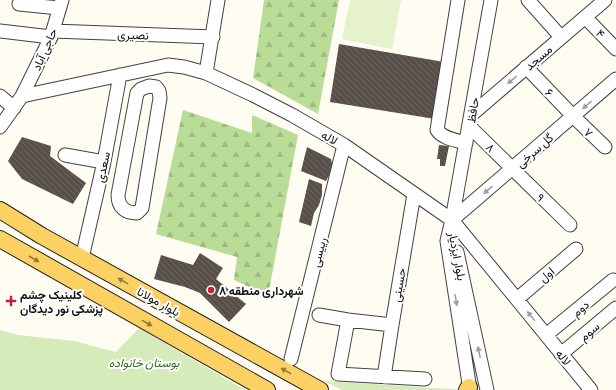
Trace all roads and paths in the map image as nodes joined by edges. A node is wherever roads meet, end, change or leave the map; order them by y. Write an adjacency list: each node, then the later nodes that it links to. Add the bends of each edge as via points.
1 (218, 0): 11 (street)
2 (458, 0): 24 (street, via 437,130 444,137)
3 (491, 0): 22 (street, حافظ)
4 (528, 0): 12 (street)
5 (605, 0): 8 (street, مسجد)
6 (19, 4): 7 (street)
7 (61, 4): 10 (street, حاجی آباد)
8 (585, 17): 12 (street, مسجد); 13 (street, ۴)
9 (0, 31): 10 (street, نصیری)
10 (52, 34): 11 (street, نصیری); 19 (street, حاجی آباد)
11 (213, 37): 15 (street)
12 (561, 37): 14 (street, مسجد)
13 (616, 49)
14 (526, 67): 21 (street, ۶); 22 (street, مسجد, one-way to 22)
15 (206, 73): 16 (street, لاله, via 168,65); 25 (street, لاله, via 266,102)
16 (120, 76): 19 (street, لاله); 28 (street, سعدی)
17 (616, 79): 21 (street, گل سرخی, one-way to 21)
18 (0, 96): 20 (street)
19 (22, 96): 20 (street)
20 (14, 108): 23 (street)
21 (573, 116): 26 (street, ۷); 29 (street, گل سرخی)
22 (470, 120): 24 (street, حافظ); 29 (street, ۸)
23 (0, 127)
24 (466, 143): 34 (street, حافظ)
25 (344, 145): 30 (street, لاله); 47 (street, رییسی)
26 (605, 147)
27 (65, 155): 28 (street)
28 (104, 162): 32 (street, سعدی)
29 (513, 168): 34 (street, گل سرخی, one-way to 34); 35 (street, ۹)
30 (414, 194): 34 (street, لاله); 44 (street, حسینی)
31 (118, 195): 31 (street, via 137,93 149,86 156,87 160,98 142,208 137,213 126,212 120,206); 32 (street)
32 (96, 196): 38 (street, سعدی)
33 (0, 210): 38 (main road, بلوار مولانا)
34 (452, 220): 40 (street, لاله); 50 (street, بلوار ایزدیار, one-way to 50, via 447,241); 53 (street, بلوار ایزدیار, one-way to 34, via 454,240)
35 (570, 225)
36 (0, 239): 51 (main road, بلوار مولانا, one-way to 51)
37 (576, 249): 40 (street, اول)
38 (82, 258): 52 (main road, بلوار مولانا, one-way to 38)
39 (613, 280): 45 (street, دوم)
40 (517, 299): 45 (street, لاله, one-way to 40)
41 (616, 308): 46 (street, سوم)
42 (319, 315): 43 (street)
43 (348, 320): 44 (street); 48 (street, via 338,374)
44 (392, 324): 48 (street, حسینی)
45 (546, 335): 46 (street, لاله)
46 (561, 354): 54 (street, لاله)
47 (291, 359)
48 (384, 377): 49 (street)
49 (425, 379)
50 (468, 389)
51 (267, 390)
52 (320, 390)
53 (487, 390)
54 (591, 390)

